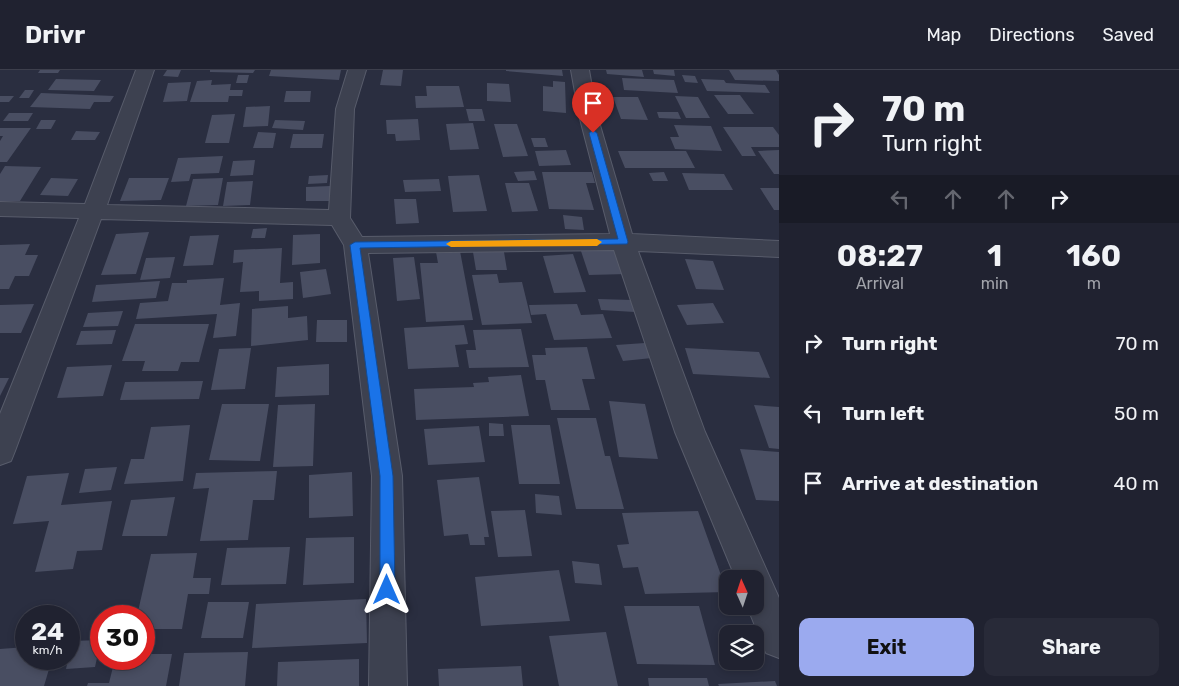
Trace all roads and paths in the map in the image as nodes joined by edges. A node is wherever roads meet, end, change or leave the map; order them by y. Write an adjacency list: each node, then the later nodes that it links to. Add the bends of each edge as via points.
1 (145, 70): 5 (street)
2 (357, 70): 6 (street, via 345,110)
3 (580, 70): 7 (street, via 588,115)
4 (0, 209): 5 (street)
5 (93, 212): 6 (street); 10 (street)
6 (340, 218): 8 (street)
7 (624, 242): 8 (street); 9 (street); 11 (street, via 687,425)
8 (355, 245): 14 (street, via 387,476)
9 (779, 249)
10 (0, 451)
11 (749, 570)
12 (764, 605): 13 (street)
13 (779, 640)
14 (388, 686)

